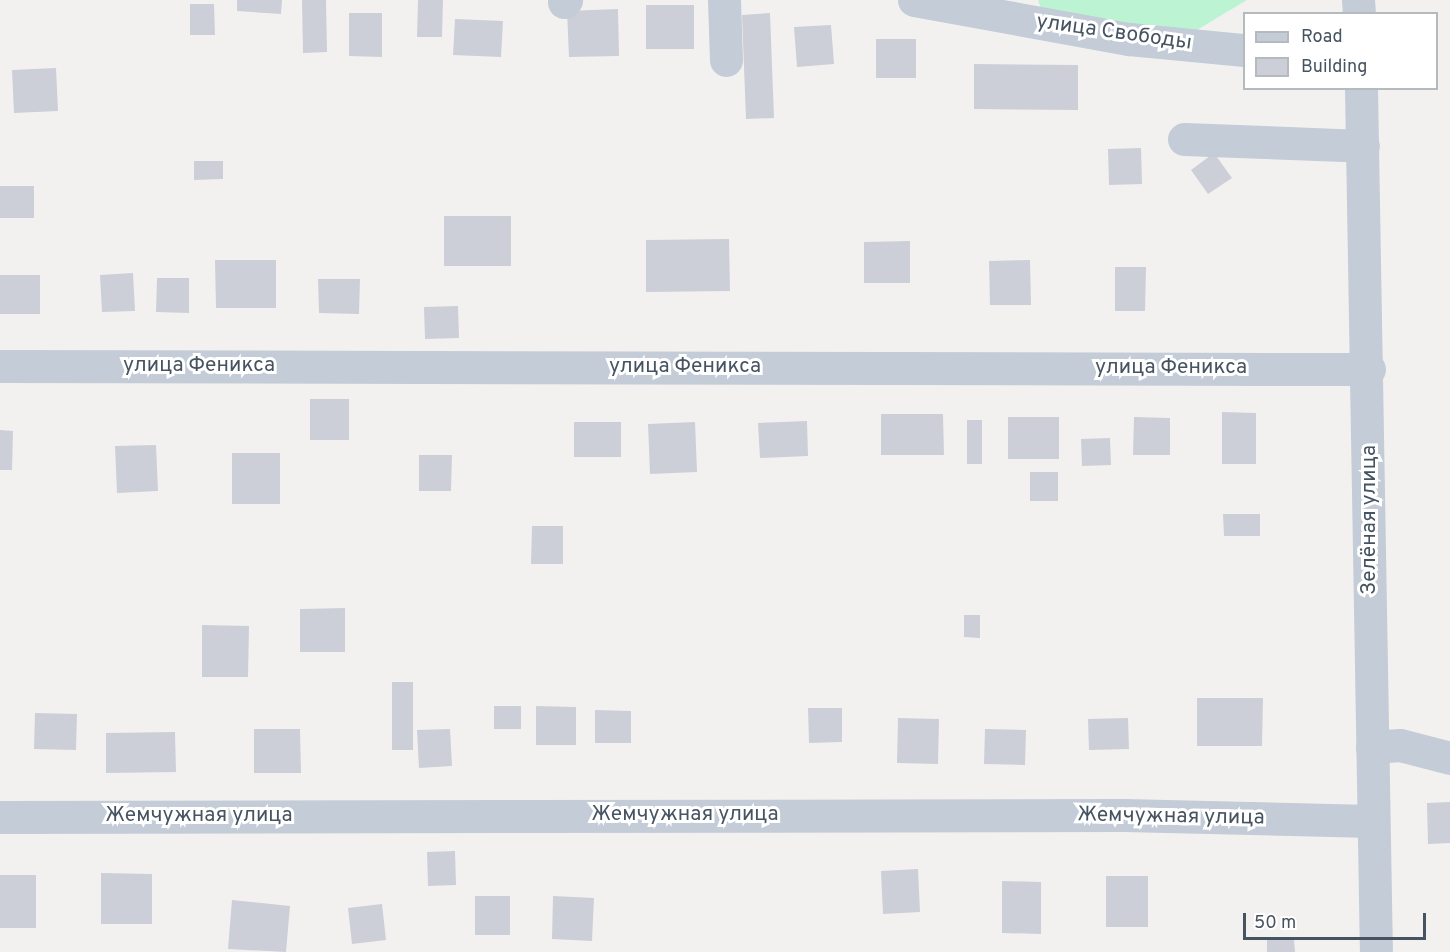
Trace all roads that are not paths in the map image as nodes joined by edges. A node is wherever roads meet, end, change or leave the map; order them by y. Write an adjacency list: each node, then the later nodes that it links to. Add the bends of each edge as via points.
1 (724, 0): 4 (street)
2 (914, 0): 3 (street, улица Свободы, via 1129,39)
3 (1243, 50)
4 (726, 60)
5 (1361, 90): 7 (street, Зелёная улица)
6 (1184, 139): 7 (street)
7 (1363, 146): 9 (street, Зелёная улица)
8 (0, 366): 9 (street, улица Феникса)
9 (1369, 369): 10 (street, Зелёная улица)
10 (1372, 747): 11 (street, via 1400,745); 13 (street, Зелёная улица)
11 (1450, 758)
12 (0, 817): 13 (street, Жемчужная улица, via 1124,815)
13 (1371, 821): 14 (street, Зелёная улица)
14 (1376, 952)

